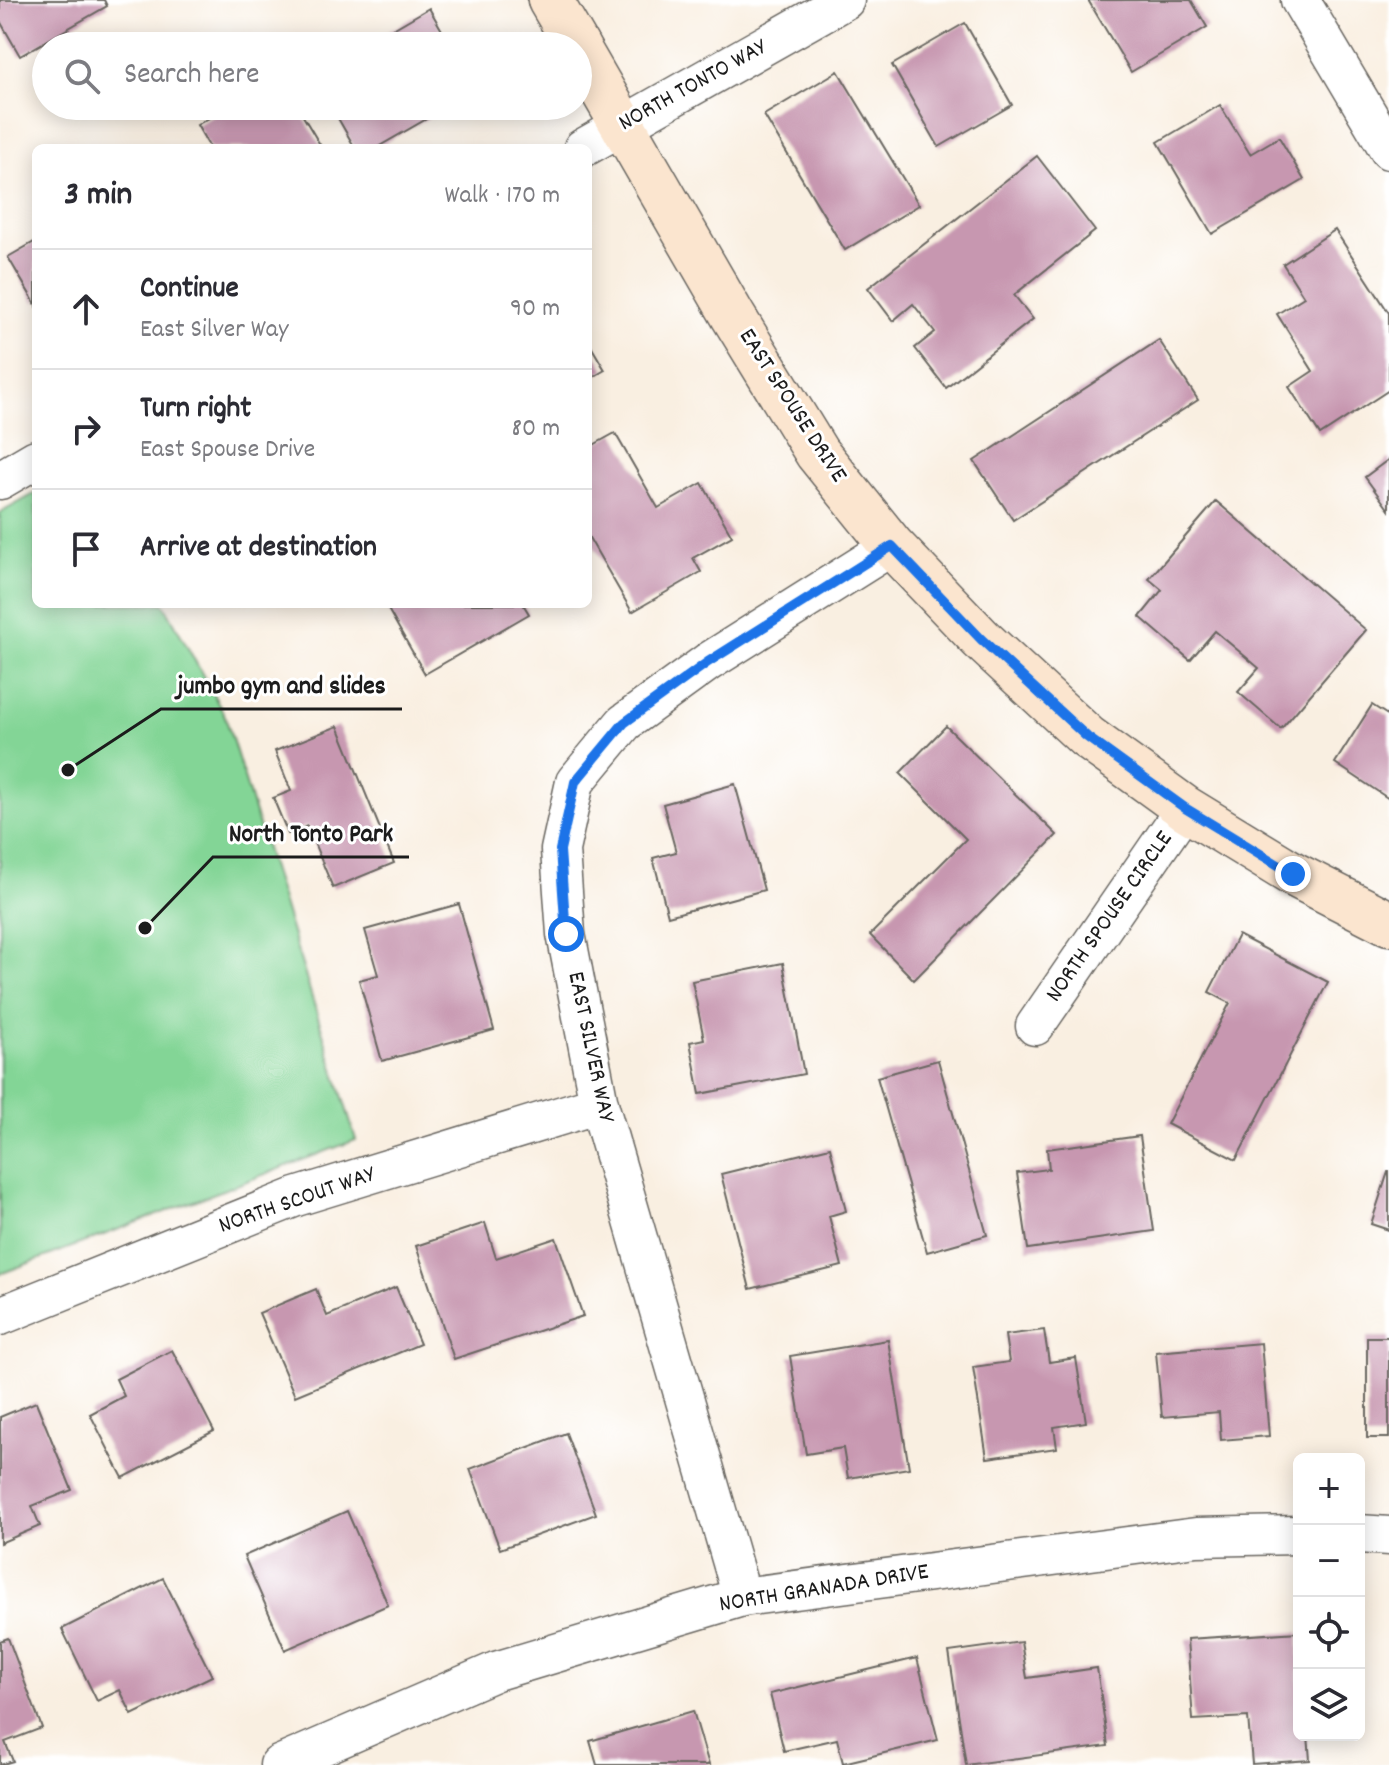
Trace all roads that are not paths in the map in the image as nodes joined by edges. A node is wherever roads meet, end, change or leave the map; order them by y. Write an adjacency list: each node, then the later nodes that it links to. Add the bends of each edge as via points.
1 (550, 0): 4 (main road, EAST SPOUSE DRIVE)
2 (845, 0): 6 (street, NORTH TONTO WAY)
3 (1300, 0): 8 (street)
4 (569, 32)
5 (592, 71): 6 (main road, EAST SPOUSE DRIVE)
6 (623, 125): 7 (street, NORTH TONTO WAY); 11 (main road, EAST SPOUSE DRIVE, via 817,453)
7 (590, 144)
8 (1389, 150)
9 (32, 461): 10 (street)
10 (0, 480)
11 (892, 546): 12 (main road, EAST SPOUSE DRIVE, via 981,639 1087,737); 15 (street, EAST SILVER WAY, via 708,662 624,723 575,782 560,850 566,934)
12 (1185, 808): 13 (main road, EAST SPOUSE DRIVE, via 1293,874); 14 (street, NORTH SPOUSE CIRCLE)
13 (1389, 923)
14 (1035, 1026)
15 (599, 1104): 16 (street, NORTH SCOUT WAY, via 296,1197); 20 (street, EAST SILVER WAY)
16 (0, 1316)
17 (1365, 1534): 19 (street)
18 (1293, 1535): 20 (street, NORTH GRANADA DRIVE, via 1196,1537)
19 (1389, 1536)
20 (742, 1597): 21 (street, NORTH GRANADA DRIVE, via 496,1671)
21 (279, 1765)

